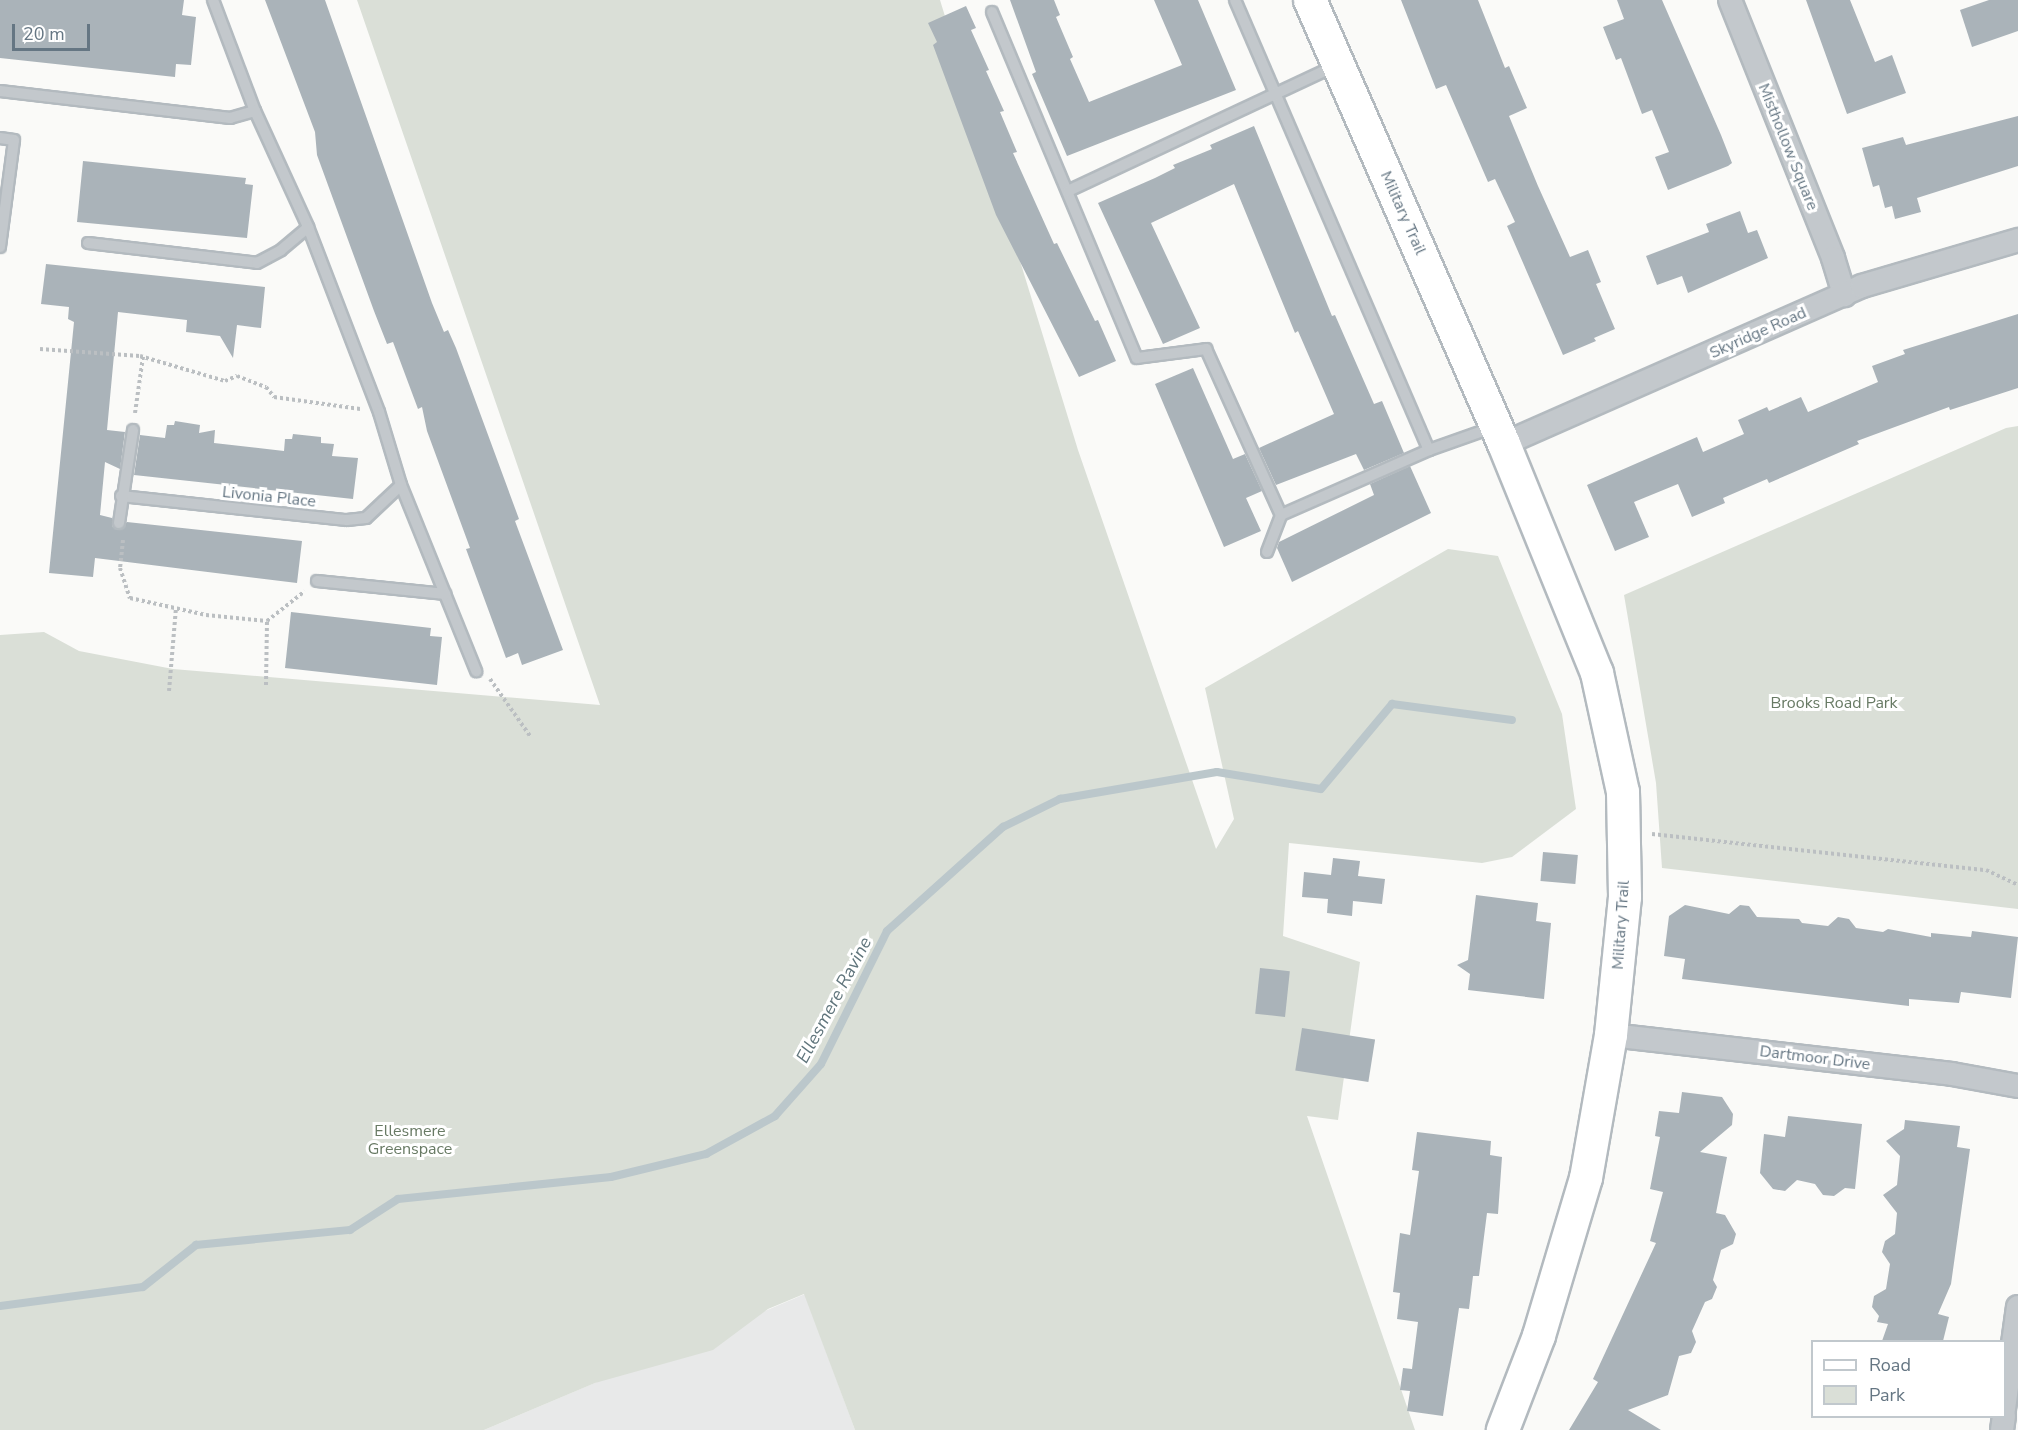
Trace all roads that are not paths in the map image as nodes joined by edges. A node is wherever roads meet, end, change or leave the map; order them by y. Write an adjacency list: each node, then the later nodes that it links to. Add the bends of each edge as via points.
1 (213, 0): 9 (lane)
2 (1235, 0): 8 (lane)
3 (1310, 0): 6 (street, Military Trail)
4 (1730, 0): 16 (street, Misthollow Square, via 1833,258)
5 (992, 12): 11 (lane)
6 (1338, 65): 8 (lane); 18 (street, Military Trail)
7 (0, 91): 9 (lane, via 230,118)
8 (1274, 93): 11 (lane); 19 (lane)
9 (255, 111): 12 (lane)
10 (0, 138): 15 (lane, via 14,140)
11 (1068, 191): 22 (lane, via 1137,358 1206,349)
12 (308, 227): 14 (lane, via 281,250 257,263); 20 (lane, via 379,412)
13 (2018, 240): 16 (street, Skyridge Road, via 1891,275)
14 (88, 243)
15 (0, 247)
16 (1844, 295): 18 (street, Skyridge Road)
17 (133, 430): 21 (lane)
18 (1500, 435): 19 (lane); 28 (street, Military Trail, via 1598,673 1623,792 1625,897)
19 (1429, 450): 22 (lane)
20 (401, 485): 21 (lane, Livonia Place, via 366,518 347,520); 26 (lane)
21 (121, 496): 23 (lane)
22 (1281, 515): 24 (lane)
23 (119, 523)
24 (1267, 552)
25 (317, 581): 26 (lane)
26 (445, 594): 27 (lane)
27 (476, 670)
28 (1611, 1035): 29 (street, Dartmoor Drive, via 1952,1074); 32 (street, Military Trail, via 1586,1178 1539,1335)
29 (2018, 1086)
30 (2018, 1307): 31 (street)
31 (2006, 1394)
32 (1503, 1430)

